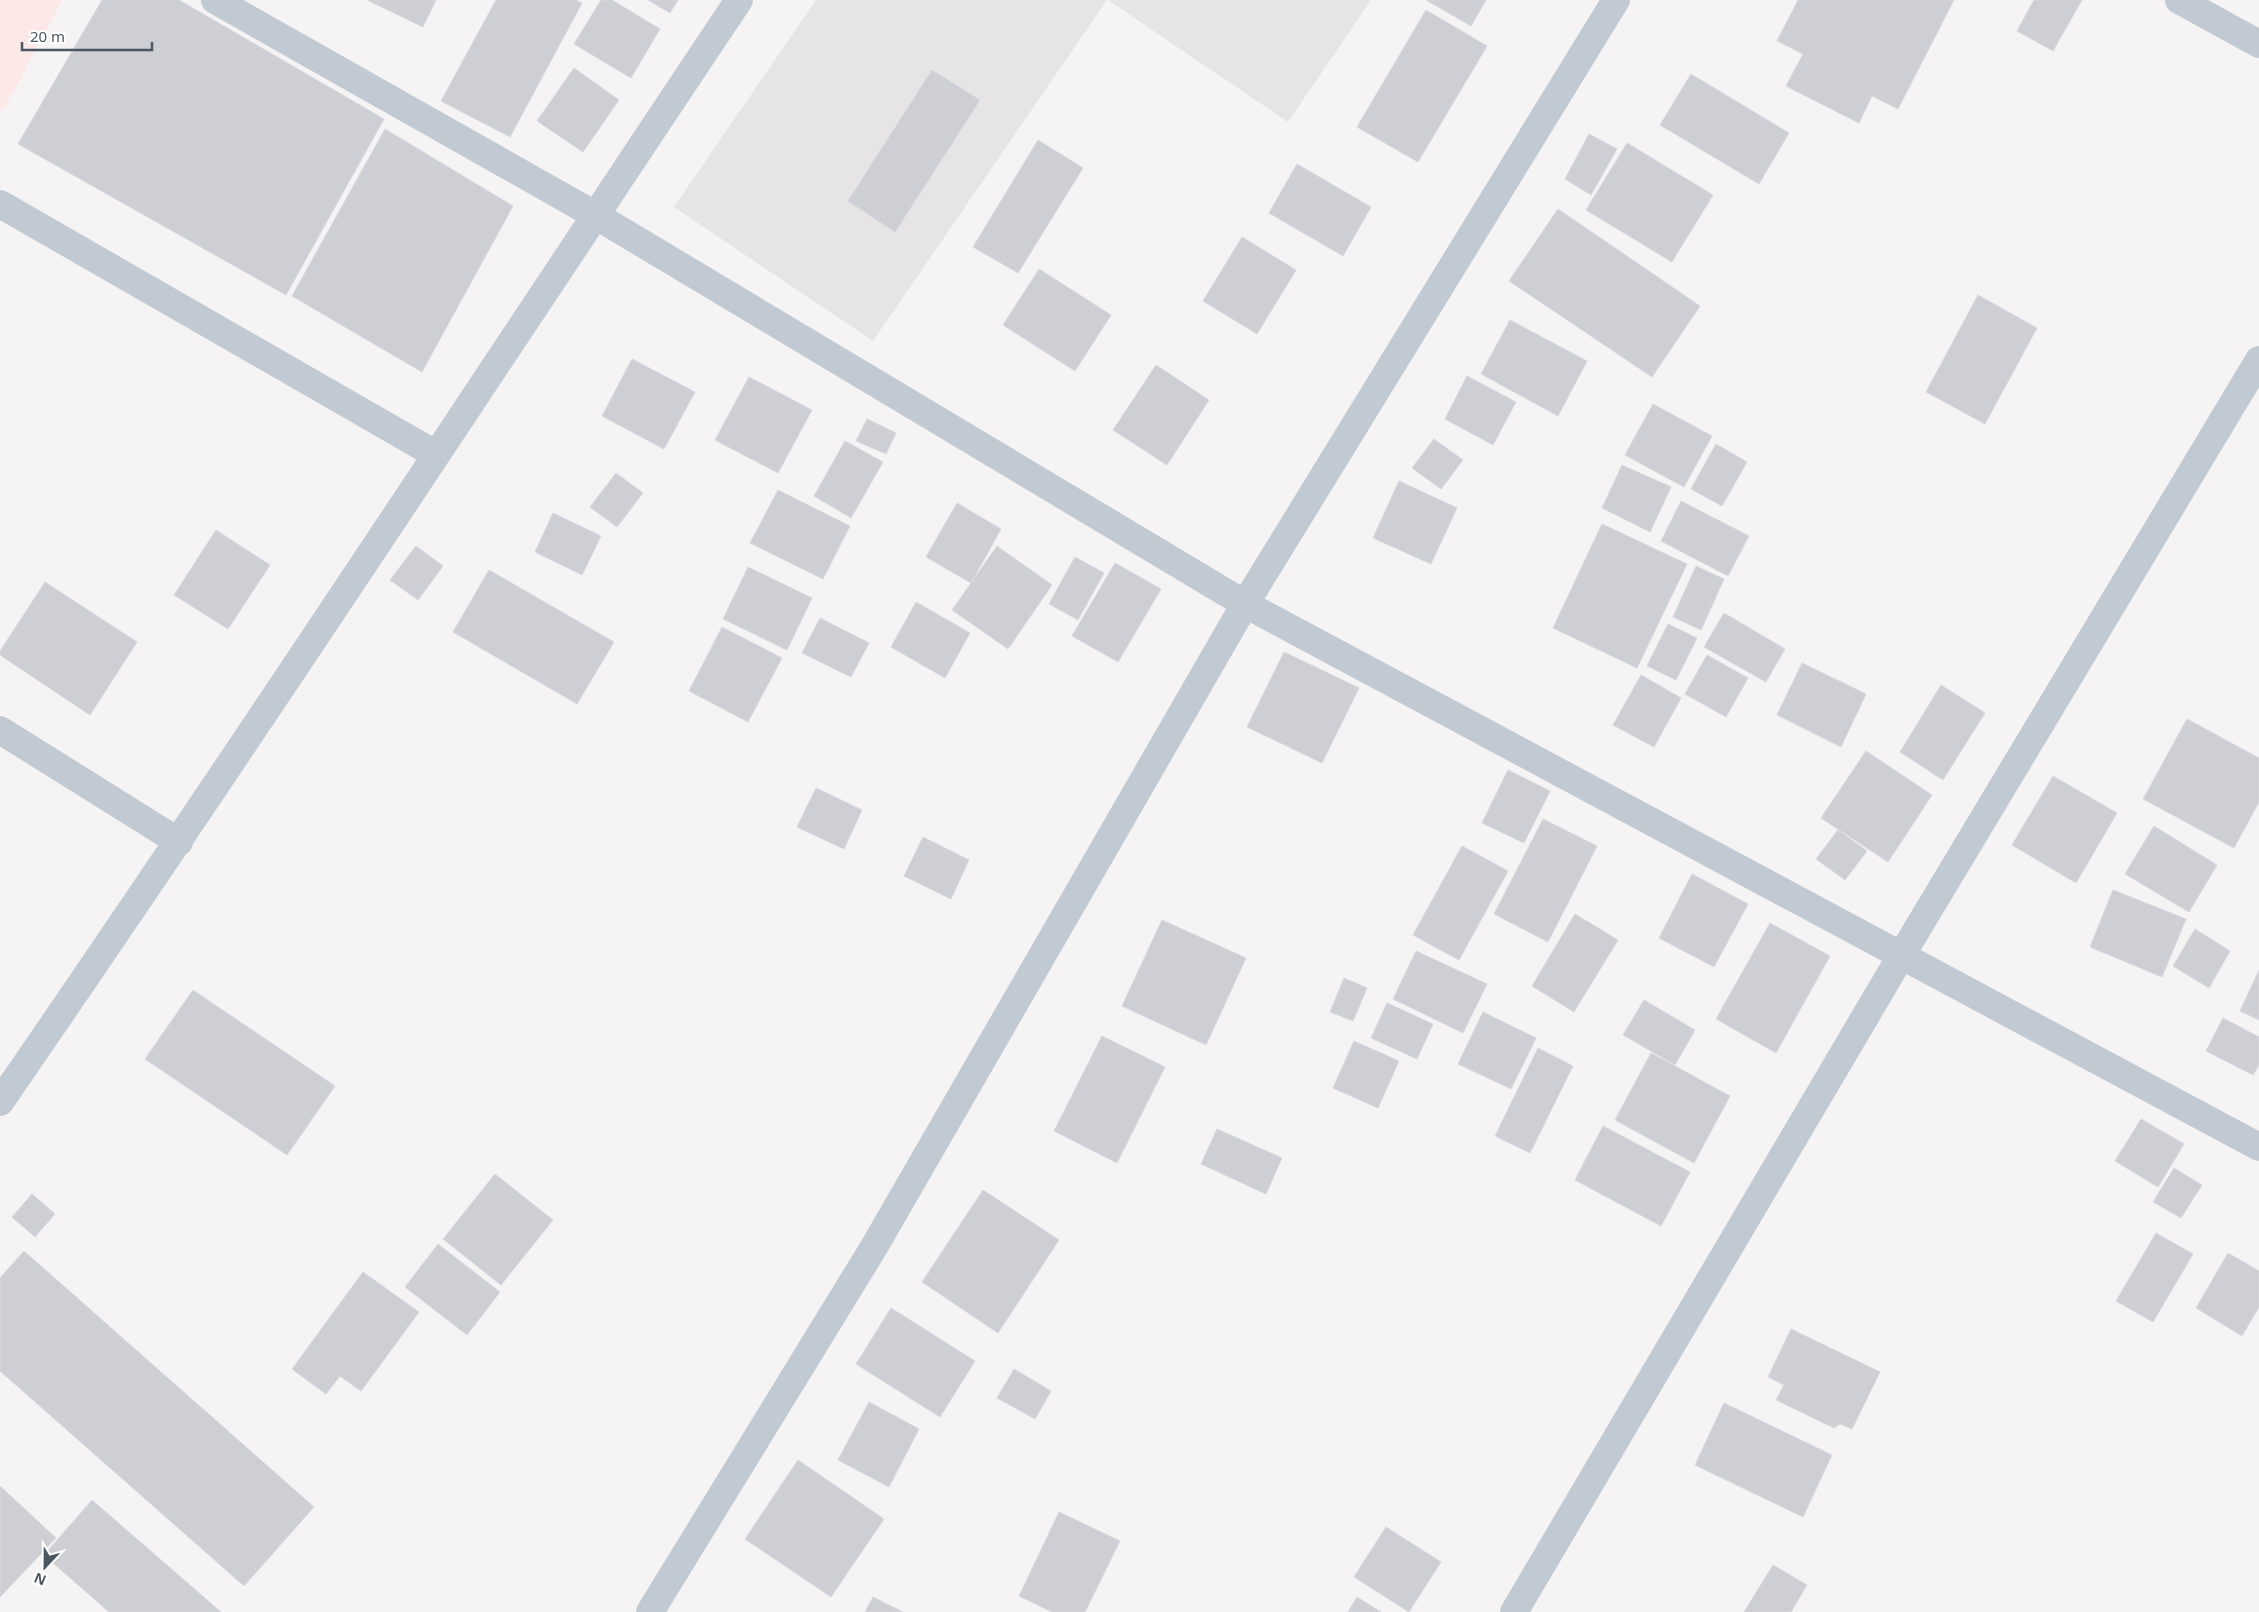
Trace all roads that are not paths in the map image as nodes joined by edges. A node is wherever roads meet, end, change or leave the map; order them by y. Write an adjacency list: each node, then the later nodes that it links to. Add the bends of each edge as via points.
1 (215, 0): 7 (street)
2 (739, 0): 7 (street)
3 (1616, 0): 10 (street)
4 (2179, 0): 5 (street)
5 (2259, 44)
6 (0, 204): 9 (street)
7 (595, 215): 9 (street); 10 (street)
8 (2259, 360): 13 (street)
9 (435, 454): 12 (street)
10 (1245, 604): 13 (street); 16 (street, via 874,1247)
11 (0, 730): 12 (street)
12 (179, 842): 14 (street)
13 (1901, 956): 15 (street); 17 (street)
14 (0, 1102)
15 (2259, 1148)
16 (650, 1612)
17 (1514, 1612)

